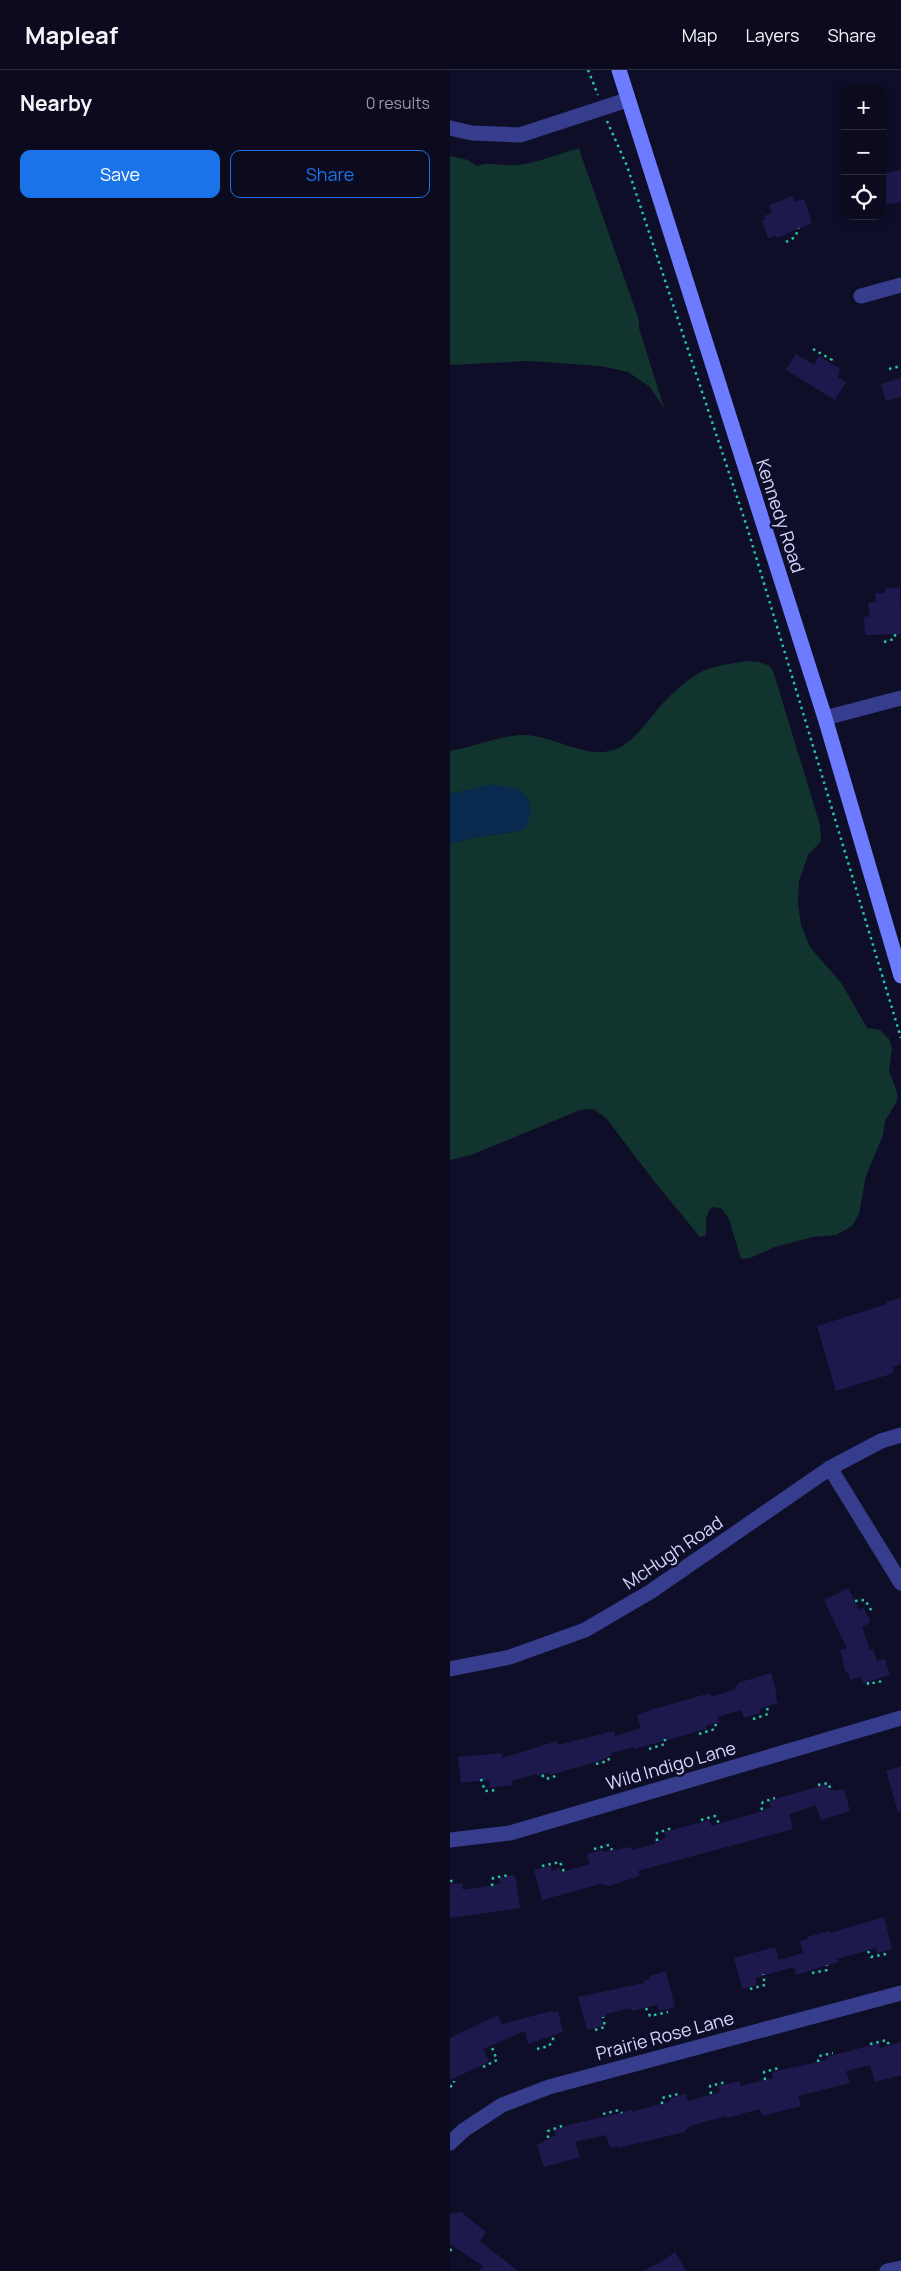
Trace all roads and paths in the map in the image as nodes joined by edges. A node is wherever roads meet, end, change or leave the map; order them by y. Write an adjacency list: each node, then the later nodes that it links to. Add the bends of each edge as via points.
1 (588, 70): 3 (path)
2 (619, 70): 4 (main road, Kennedy Road)
3 (593, 84)
4 (628, 100): 6 (street, via 520,135 472,133); 18 (main road, Kennedy Road)
5 (607, 122): 20 (path, via 627,166 747,527)
6 (450, 128)
7 (799, 228): 8 (path, via 795,237)
8 (786, 242)
9 (901, 285): 10 (street)
10 (861, 296)
11 (813, 349): 12 (path, via 832,360)
12 (830, 363)
13 (901, 366): 14 (path)
14 (889, 369)
15 (896, 632): 16 (path, via 894,640)
16 (884, 642)
17 (901, 698): 18 (street)
18 (825, 718): 19 (main road, Kennedy Road)
19 (901, 976)
20 (901, 1038)
21 (901, 1435): 22 (street, McHugh Road, via 881,1440)
22 (830, 1468): 23 (street); 26 (street, McHugh Road, via 650,1592 585,1630 510,1657)
23 (901, 1583)
24 (855, 1601): 25 (path, via 864,1600)
25 (873, 1613)
26 (450, 1668)
27 (883, 1680): 28 (path)
28 (868, 1682)
29 (767, 1706): 31 (path, via 768,1714)
30 (901, 1718): 49 (street, Wild Indigo Lane, via 510,1832)
31 (753, 1719)
32 (716, 1723): 33 (path, via 715,1729)
33 (699, 1734)
34 (665, 1739): 35 (path, via 665,1744)
35 (648, 1748)
36 (610, 1756): 37 (path, via 608,1761)
37 (596, 1764)
38 (542, 1774): 39 (path, via 546,1779)
39 (559, 1775)
40 (481, 1779): 42 (path, via 485,1791)
41 (818, 1785): 43 (path, via 828,1783)
42 (498, 1790)
43 (831, 1790)
44 (775, 1798): 45 (path, via 763,1802)
45 (762, 1810)
46 (701, 1820): 47 (path, via 715,1816)
47 (720, 1825)
48 (672, 1828): 50 (path, via 657,1833)
49 (450, 1840)
50 (657, 1841)
51 (594, 1849): 52 (path, via 609,1845)
52 (612, 1850)
53 (542, 1866): 54 (path, via 560,1862)
54 (564, 1872)
55 (509, 1875): 58 (path, via 493,1878)
56 (455, 1881): 57 (path)
57 (450, 1882)
58 (492, 1886)
59 (868, 1951): 60 (path, via 871,1957)
60 (886, 1954)
61 (827, 1965): 62 (path, via 826,1970)
62 (812, 1973)
63 (763, 1974): 64 (path, via 765,1986)
64 (750, 1989)
65 (901, 1993): 90 (street, Prairie Rose Lane, via 549,2086 502,2105)
66 (646, 2008): 67 (path, via 650,2016)
67 (668, 2012)
68 (603, 2017): 69 (path, via 605,2027)
69 (595, 2030)
70 (552, 2037): 74 (path, via 549,2046)
71 (870, 2044): 73 (path, via 887,2040)
72 (491, 2045): 77 (path, via 497,2060)
73 (889, 2045)
74 (537, 2049)
75 (833, 2053): 76 (path, via 819,2056)
76 (818, 2062)
77 (483, 2067)
78 (779, 2068): 79 (path, via 764,2072)
79 (765, 2080)
80 (454, 2082): 82 (path)
81 (726, 2082): 84 (path, via 710,2086)
82 (450, 2087)
83 (678, 2094): 85 (path, via 662,2098)
84 (712, 2094)
85 (662, 2104)
86 (622, 2113): 87 (path, via 619,2110)
87 (603, 2114)
88 (562, 2126): 89 (path, via 548,2131)
89 (548, 2138)
90 (450, 2142)
91 (452, 2248): 92 (path)
92 (450, 2251)
93 (901, 2268): 94 (street)
94 (887, 2271)

